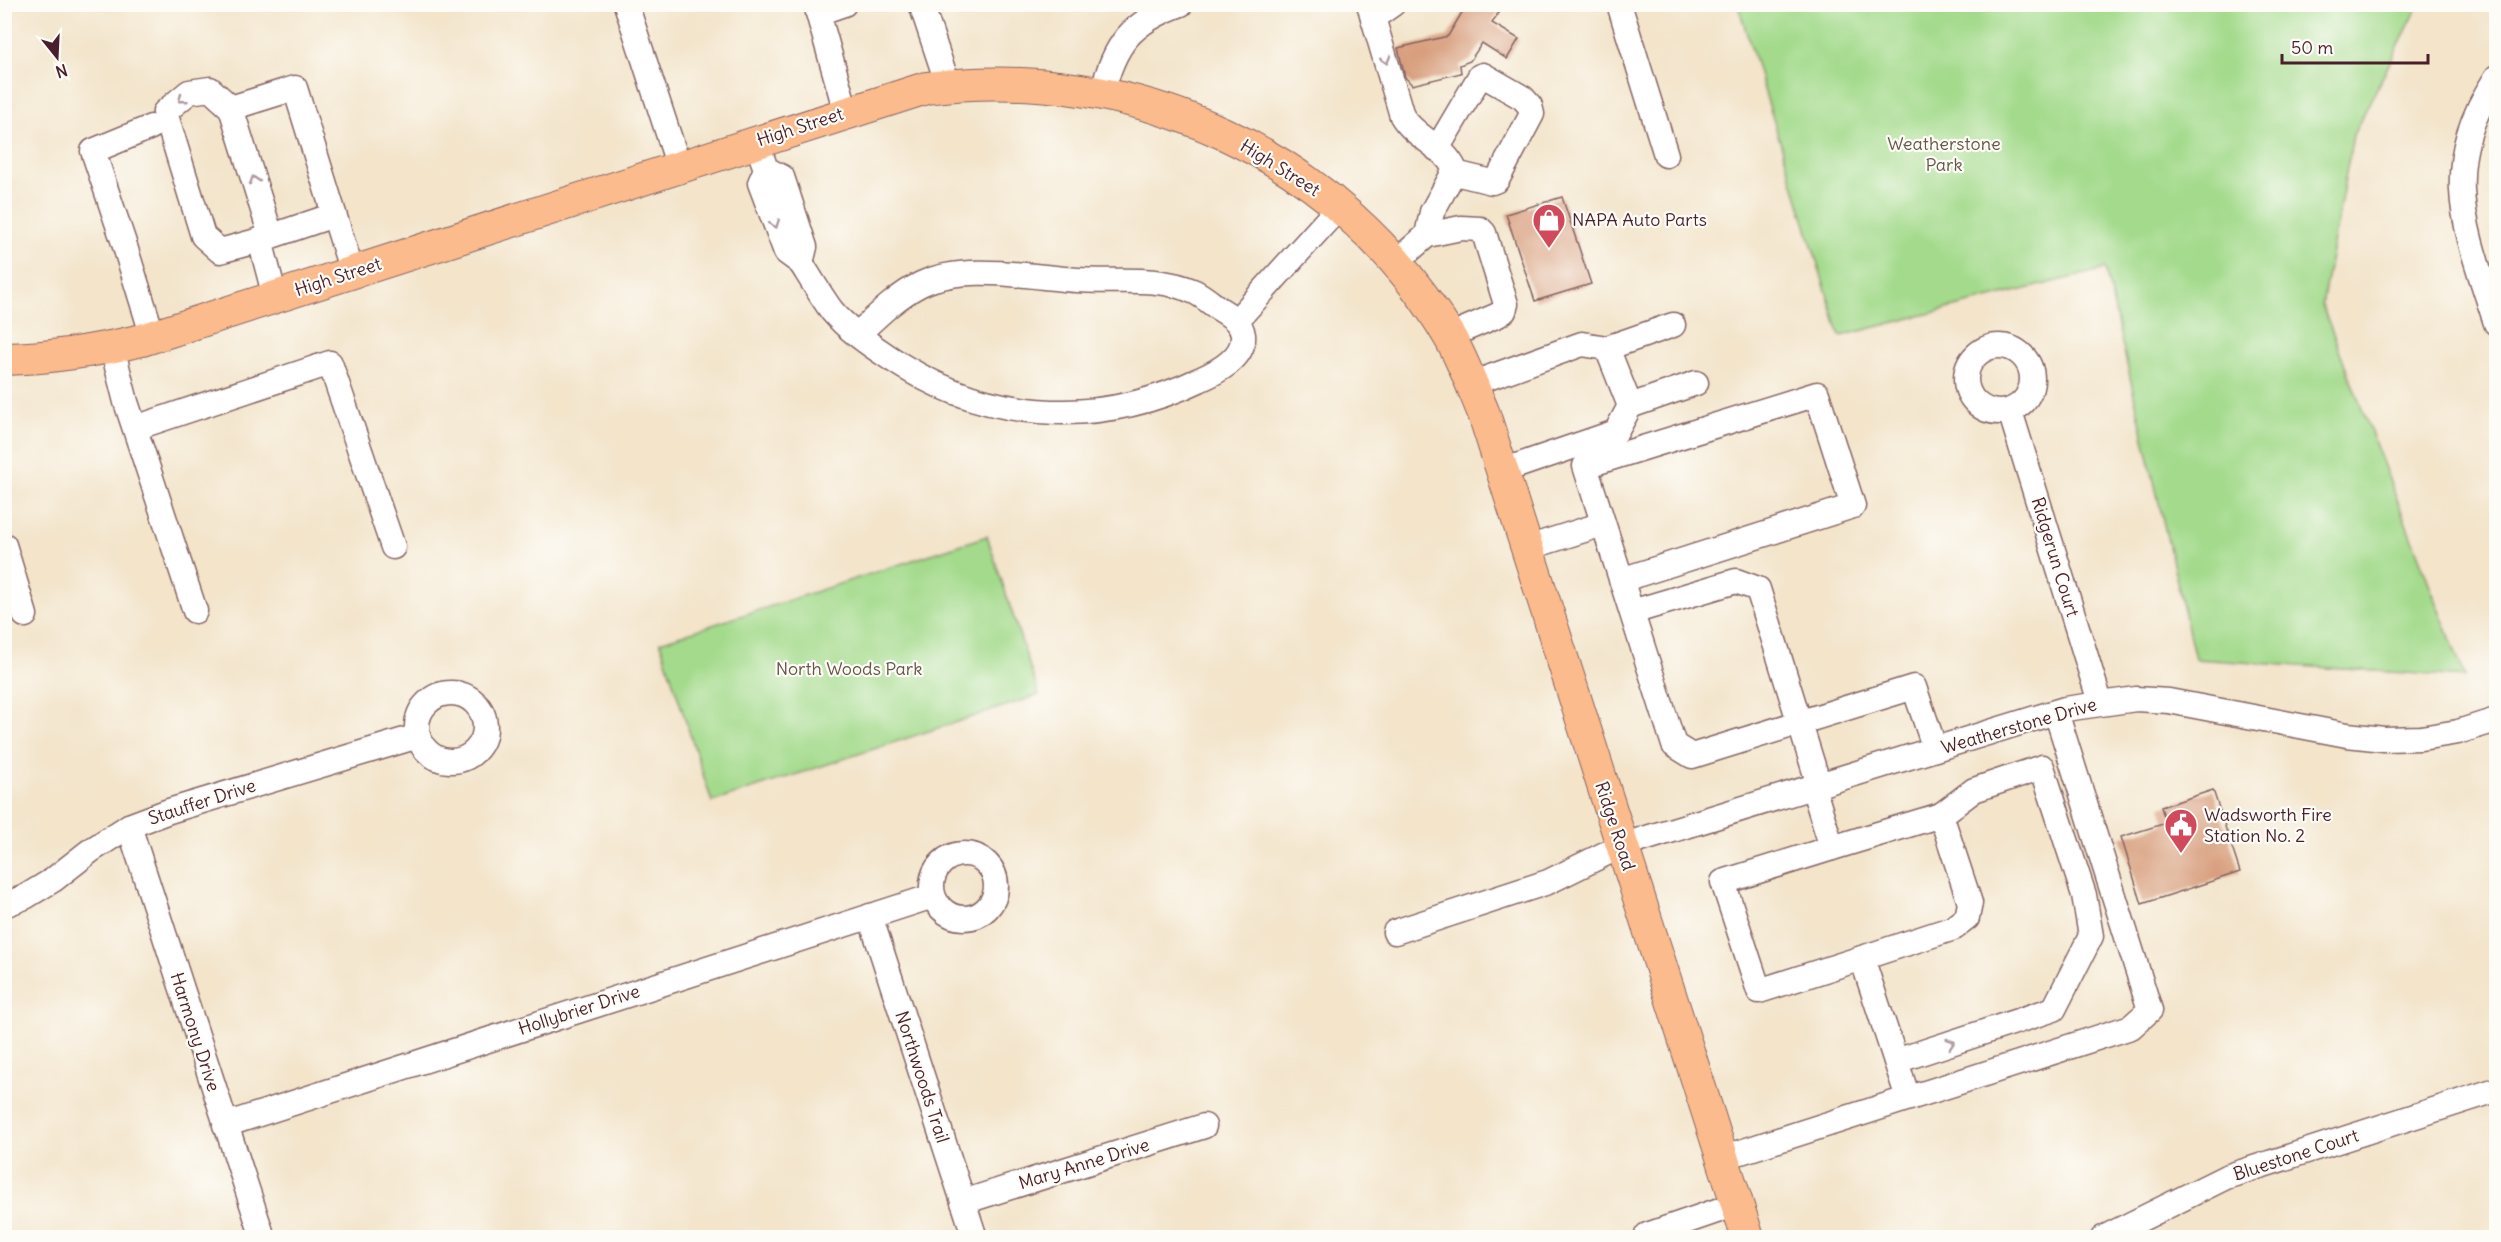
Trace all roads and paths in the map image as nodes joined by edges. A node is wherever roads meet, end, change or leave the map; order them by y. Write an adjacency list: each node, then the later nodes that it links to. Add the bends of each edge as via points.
1 (626, 4): 17 (street)
2 (844, 4): 12 (street, via 818,13)
3 (921, 4): 9 (street)
4 (1181, 4): 10 (street, via 1143,22 1122,41 1109,64)
5 (1393, 4): 7 (street)
6 (1619, 4): 16 (street)
7 (1371, 11): 14 (street, one-way to 14, via 1402,116 1412,130)
8 (2496, 78): 27 (street, via 2469,131 2460,189 2464,219)
9 (948, 85): 10 (main road, High Street, via 1022,82); 12 (main road, High Street)
10 (1102, 94): 19 (main road, High Street, via 1168,110 1217,130 1265,154)
11 (231, 108): 20 (street, via 295,88); 22 (street, one-way to 11); 22 (street, one-way to 22, via 210,89 189,92 165,112 203,236 220,251)
12 (846, 112): 15 (main road, High Street)
13 (151, 127): 31 (street, via 93,151)
14 (1437, 149): 18 (street, via 1451,162); 18 (street, via 1480,76 1528,103 1532,114 1498,179 1492,182)
15 (761, 155): 17 (main road, High Street); 29 (street, via 760,183 786,252 801,263 833,312)
16 (1666, 155)
17 (679, 166): 24 (main road, High Street)
18 (1455, 173): 21 (street, via 1432,212)
19 (1339, 207): 23 (main road, High Street); 26 (street)
20 (334, 215): 22 (street); 24 (street)
21 (1427, 235): 23 (street); 30 (street, via 1480,228 1506,304 1498,315)
22 (266, 238): 25 (street)
23 (1395, 263): 30 (main road, High Street)
24 (352, 272): 25 (main road, High Street)
25 (276, 297): 31 (main road, High Street)
26 (1237, 320): 29 (street, via 1195,292 1155,281 963,273 922,284 886,307); 29 (street, via 1243,336 1236,357 1214,373 1133,406 1058,413 1012,409 950,391 913,374)
27 (2496, 323)
28 (1673, 326): 33 (street)
29 (858, 334)
30 (1449, 336): 36 (main road, High Street)
31 (153, 337): 32 (main road, High Street)
32 (112, 347): 34 (main road, High Street, via 43,358); 40 (street)
33 (1607, 348): 36 (street, via 1582,344); 37 (street)
34 (4, 359)
35 (1696, 383): 37 (street)
36 (1471, 384): 39 (main road, High Street)
37 (1630, 406): 41 (street, via 1616,432)
38 (2010, 411): 50 (street, Ridgerun Court)
39 (1484, 414): 41 (main road, Ridge Road)
40 (135, 428): 44 (street, via 330,363); 47 (street)
41 (1503, 471): 45 (main road, Ridge Road)
42 (1604, 524): 45 (street); 46 (street); 46 (street, via 1585,466 1817,394 1853,506)
43 (4, 545): 49 (street)
44 (393, 547)
45 (1527, 548): 59 (main road, Ridge Road)
46 (1621, 580): 48 (street)
47 (195, 611)
48 (1632, 612): 53 (street, via 1736,581 1758,589); 53 (street, via 1674,746 1692,756)
49 (25, 615)
50 (2100, 702): 51 (street, Weatherstone Drive); 52 (street, Weatherstone Drive, via 2169,701 2384,739 2449,734)
51 (2056, 712): 55 (street, Weatherstone Drive); 68 (street, via 2150,1010 2131,1027)
52 (2496, 720)
53 (1799, 723): 55 (street, via 1914,687); 56 (street)
54 (418, 736): 58 (street, Stauffer Drive)
55 (1935, 749): 56 (street, Weatherstone Drive)
56 (1816, 786): 59 (street, Weatherstone Drive); 60 (street)
57 (1941, 815): 60 (street); 65 (street, via 1970,903 1967,918 1954,928); 66 (street, one-way to 57, via 2054,1009 2091,936 2084,895 2042,767 1974,790)
58 (129, 826): 62 (street, Stauffer Drive, via 53,880); 69 (street, Harmony Drive)
59 (1621, 846): 64 (street, Weatherstone Drive, via 1548,882); 71 (main road, Ridge Road)
60 (1832, 848): 65 (street, via 1723,882 1759,991)
61 (933, 896): 63 (street, Hollybrier Drive)
62 (4, 905)
63 (870, 916): 69 (street, Hollybrier Drive); 72 (street, Northwoods Trail)
64 (1395, 932)
65 (1862, 958): 66 (street)
66 (1896, 1061): 68 (street)
67 (2496, 1090): 78 (street, Bluestone Court, via 2226,1177)
68 (1908, 1098): 71 (street)
69 (225, 1125): 74 (street, Harmony Drive)
70 (1204, 1126): 72 (street, Mary Anne Drive)
71 (1722, 1158): 73 (main road, Ridge Road)
72 (963, 1202): 75 (street, Northwoods Trail)
73 (1737, 1204): 76 (street); 77 (main road, Ridge Road)
74 (263, 1238)
75 (975, 1238)
76 (1647, 1238)
77 (1748, 1238)
78 (2103, 1238)

